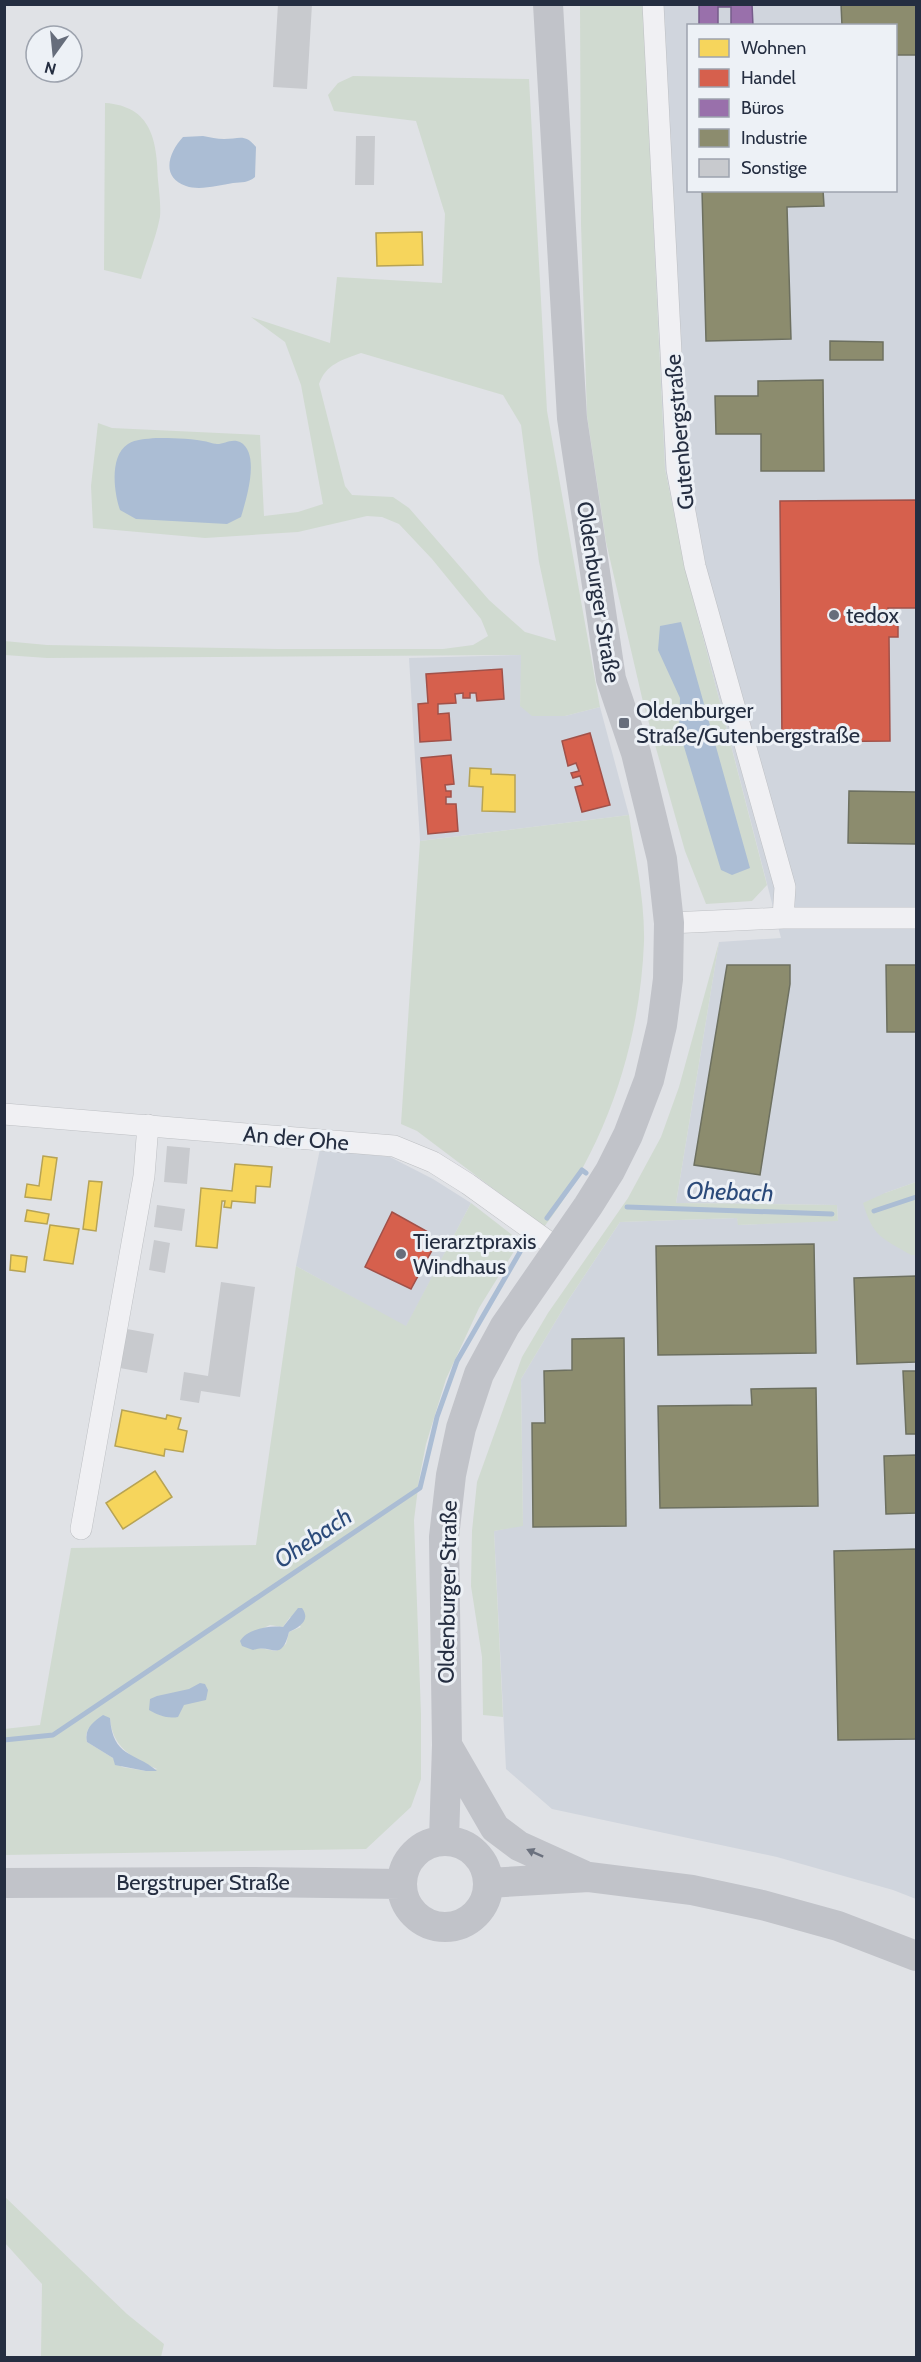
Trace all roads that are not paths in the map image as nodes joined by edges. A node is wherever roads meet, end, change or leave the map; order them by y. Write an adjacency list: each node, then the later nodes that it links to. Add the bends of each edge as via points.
1 (548, 4): 5 (main road, Oldenburger Straße, via 572,418 611,679 658,838)
2 (653, 4): 3 (street, Gutenbergstraße, via 677,469 695,566 785,887)
3 (783, 918): 4 (street); 5 (street)
4 (916, 918)
5 (669, 923): 8 (main road, Oldenburger Straße, via 667,990 649,1080 610,1172)
6 (4, 1114): 7 (street, An der Ohe)
7 (148, 1125): 8 (street, An der Ohe, via 394,1146 433,1162); 9 (street, via 144,1176)
8 (557, 1248): 10 (main road, Oldenburger Straße, via 504,1326 479,1374 461,1428 444,1537)
9 (81, 1529)
10 (447, 1745): 11 (main road, Oldenburger Straße); 12 (main road, one-way to 10, via 519,1846 495,1828)
11 (444, 1840): 13 (main road, via 470,1848 486,1869); 15 (main road, via 414,1854 403,1870)
12 (588, 1877): 13 (main road); 16 (main road, via 692,1890 762,1905 838,1926)
13 (488, 1882): 15 (main road, via 481,1908 459,1925 446,1927 432,1925 415,1914 404,1898)
14 (4, 1883): 15 (main road, Bergstruper Straße)
15 (401, 1884)
16 (916, 1956)

